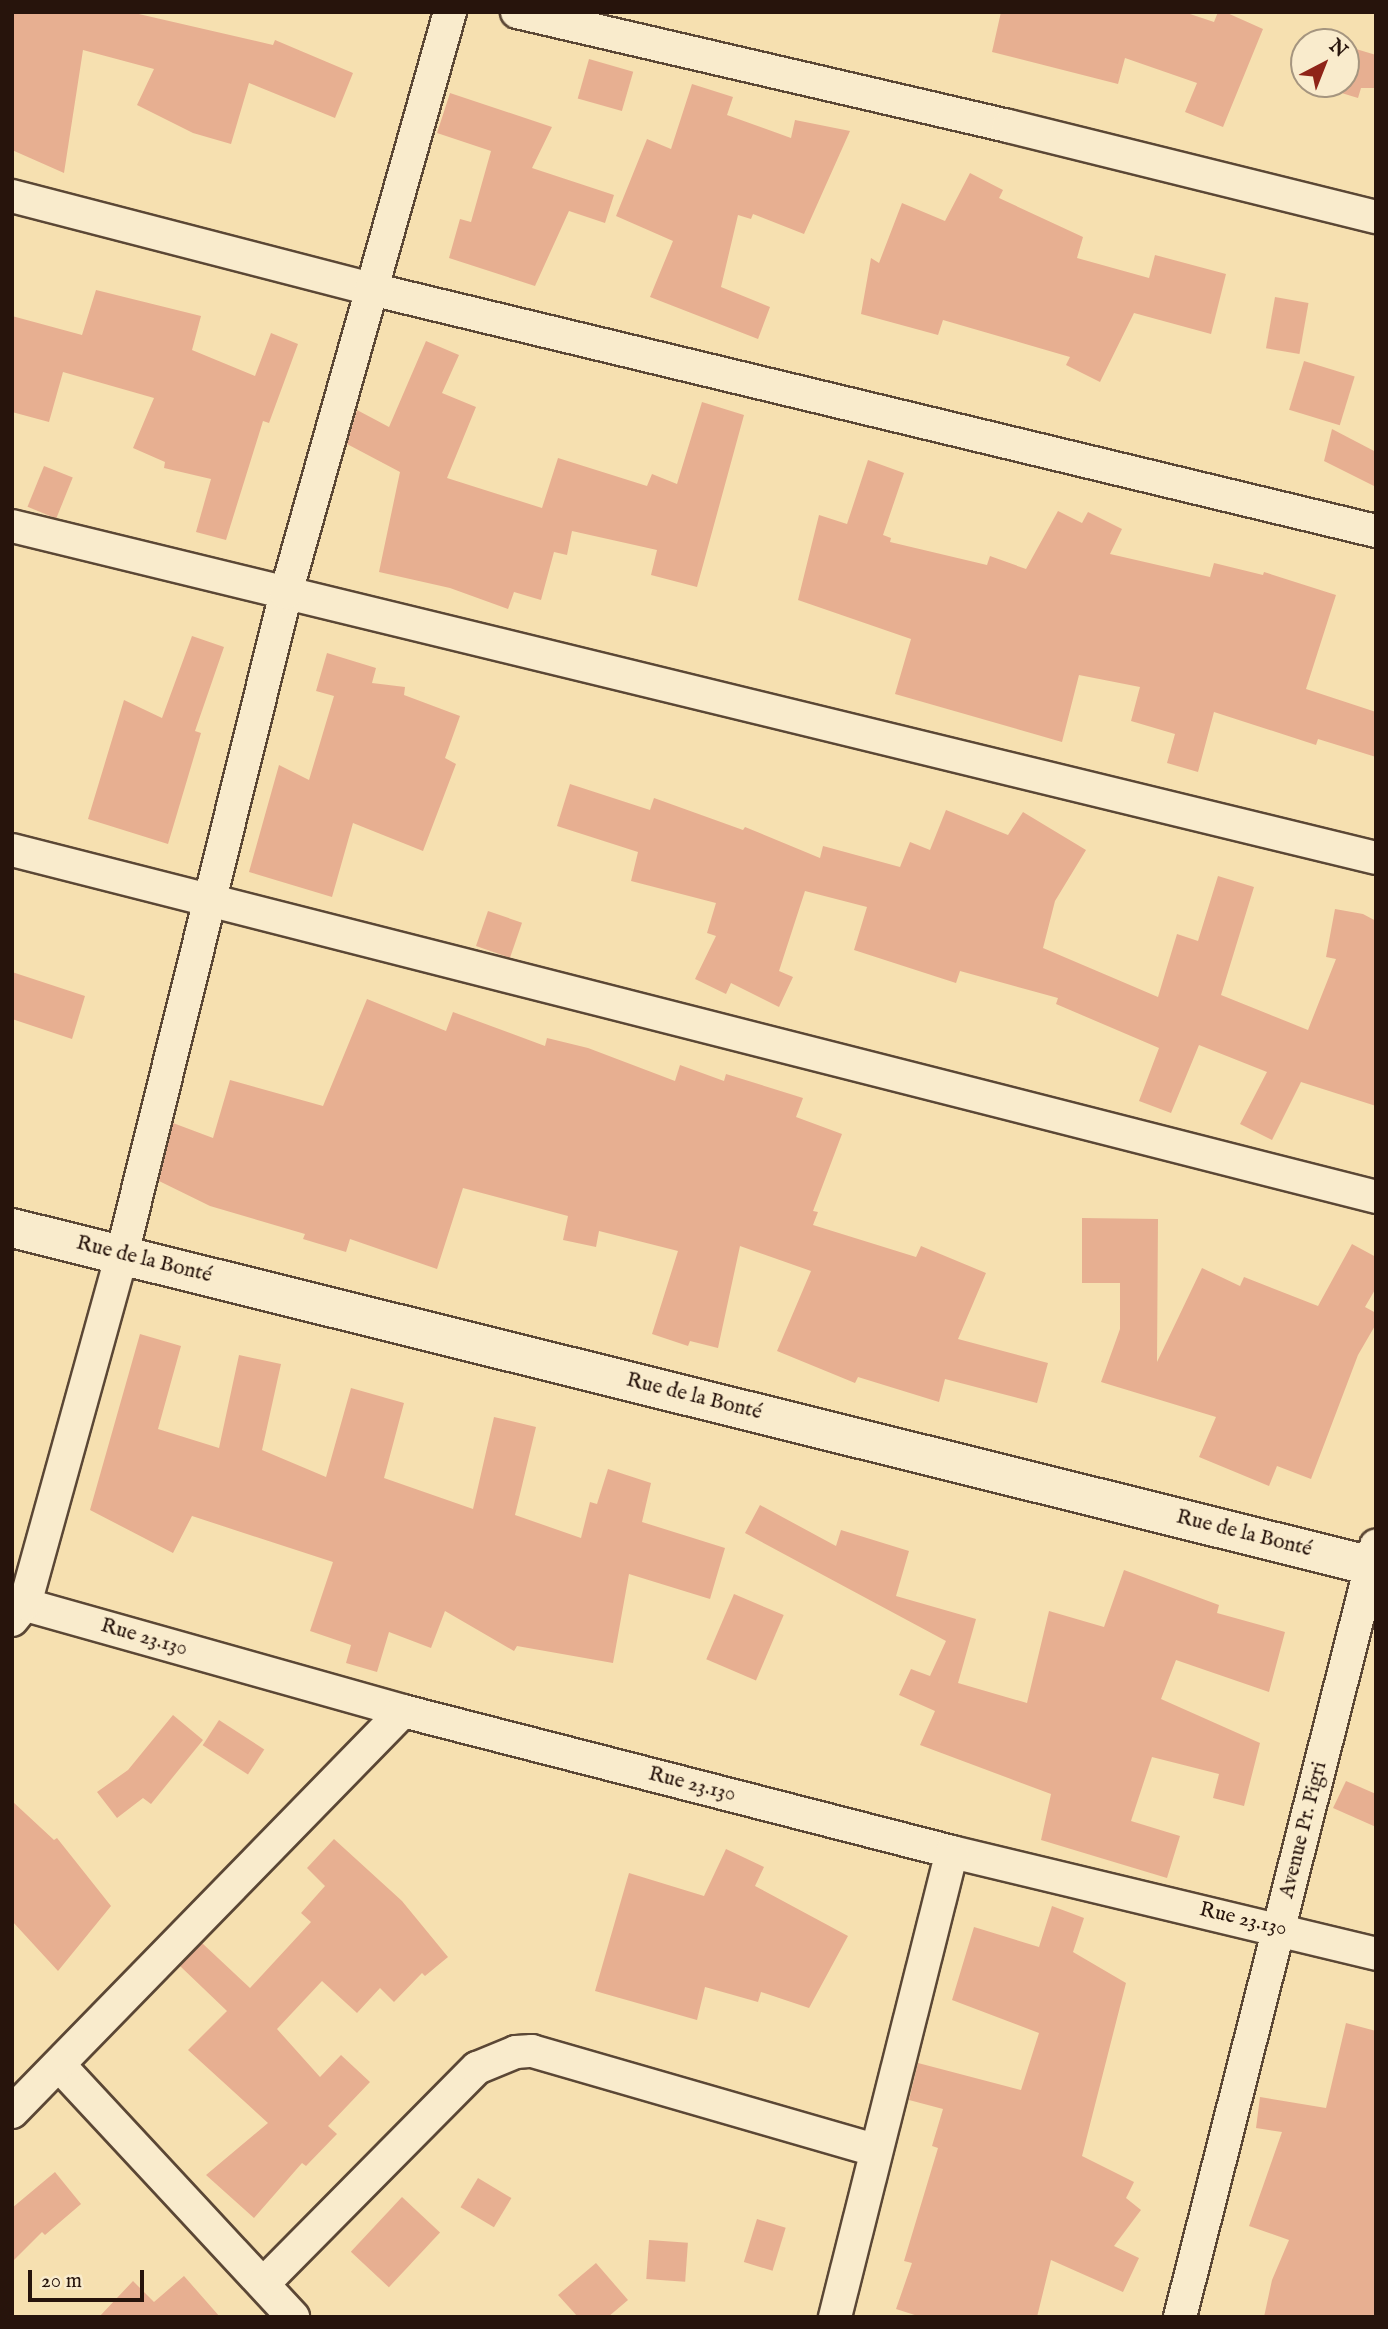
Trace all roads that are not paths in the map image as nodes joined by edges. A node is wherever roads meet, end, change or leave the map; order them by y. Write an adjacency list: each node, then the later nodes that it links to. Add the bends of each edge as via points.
1 (450, 12): 5 (street)
2 (517, 12): 4 (street)
3 (12, 196): 5 (street)
4 (1376, 217)
5 (371, 289): 7 (street); 8 (street)
6 (12, 526): 8 (street)
7 (1376, 531)
8 (286, 593): 10 (street); 11 (street)
9 (12, 850): 11 (street)
10 (1376, 858)
11 (212, 902): 12 (street); 14 (street)
12 (1376, 1197)
13 (12, 1228): 14 (street, Rue de la Bonté)
14 (122, 1254): 15 (street, Rue de la Bonté); 16 (street)
15 (1374, 1559): 19 (street, Avenue Pr. Pigri)
16 (17, 1608): 17 (street, Rue 23.130)
17 (403, 1711): 18 (street, Rue 23.130); 21 (street)
18 (952, 1852): 19 (street, Rue 23.130); 23 (street)
19 (1280, 1929): 20 (street, Rue 23.130); 27 (street, Avenue Pr. Pigri)
20 (1376, 1954)
21 (59, 2065): 22 (street); 24 (street)
22 (12, 2112)
23 (876, 2150): 24 (street, via 532,2050 516,2052 477,2068); 26 (street)
24 (264, 2284): 25 (street)
25 (293, 2317)
26 (835, 2317)
27 (1180, 2317)

